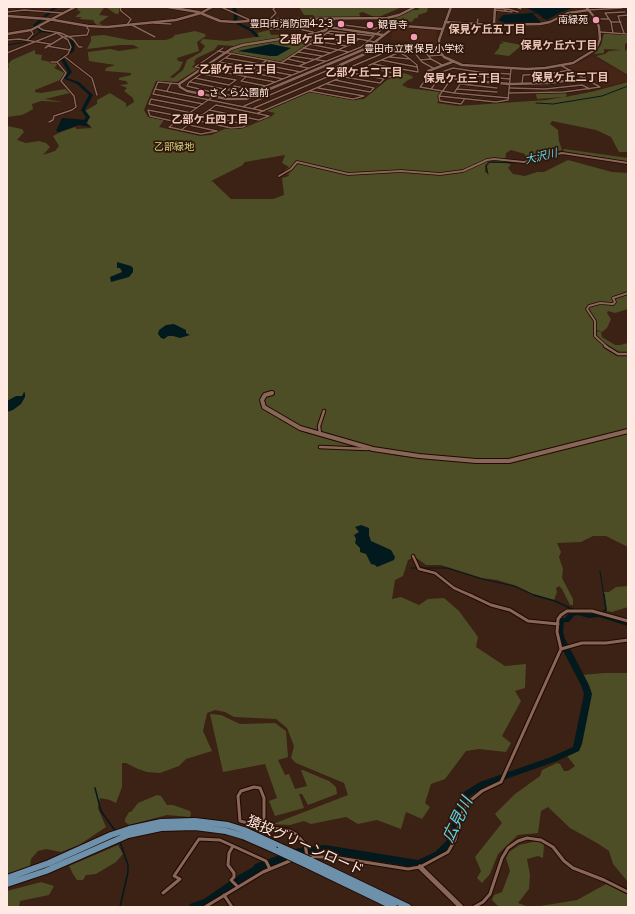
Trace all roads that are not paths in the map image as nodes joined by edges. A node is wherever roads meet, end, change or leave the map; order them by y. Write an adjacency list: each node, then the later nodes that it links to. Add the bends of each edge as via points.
1 (75, 7): 26 (street)
2 (120, 7): 46 (street, via 131,19)
3 (168, 7): 12 (street)
4 (212, 7): 27 (street)
5 (221, 7): 37 (street)
6 (276, 7): 31 (street, via 273,9 276,13)
7 (415, 7): 30 (street, via 387,18)
8 (451, 7): 38 (street)
9 (516, 7): 17 (street)
10 (586, 7): 20 (street)
11 (599, 7): 18 (street)
12 (175, 8): 27 (street)
13 (495, 8): 19 (street); 47 (street)
14 (610, 8): 15 (street); 18 (street)
15 (621, 8): 25 (street)
16 (56, 9): 22 (street)
17 (521, 9)
18 (601, 9): 20 (street)
19 (506, 10): 23 (street); 24 (street)
20 (589, 10): 33 (street); 47 (street, via 568,13 545,23)
21 (7, 12): 22 (street)
22 (53, 12): 26 (street)
23 (512, 12)
24 (518, 12)
25 (625, 12): 28 (street); 34 (street, via 606,13)
26 (63, 13): 35 (street)
27 (201, 13): 37 (street, via 216,20); 42 (street)
28 (628, 15): 40 (street, via 618,16)
29 (7, 16): 35 (street)
30 (334, 18): 31 (street); 50 (street)
31 (270, 19): 37 (street)
32 (478, 19): 45 (street)
33 (596, 19): 34 (street); 56 (street)
34 (609, 19): 39 (street)
35 (51, 20): 48 (street); 49 (street)
36 (159, 21): 41 (street)
37 (250, 21): 55 (street, via 270,29 299,28)
38 (445, 22): 45 (street); 52 (street)
39 (611, 22): 40 (street); 58 (street)
40 (621, 22): 59 (street)
41 (148, 23): 42 (street); 43 (street)
42 (154, 23): 44 (street)
43 (132, 24): 46 (street); 65 (street)
44 (171, 24)
45 (477, 24): 47 (street)
46 (127, 25): 48 (street)
47 (494, 25)
48 (88, 26): 64 (street, via 87,35)
49 (37, 27): 53 (street); 54 (street)
50 (328, 27): 51 (street); 87 (street, via 318,33 236,46)
51 (339, 29): 61 (street); 61 (street, via 344,25 384,28)
52 (442, 29): 63 (street, via 400,27 390,29); 80 (street, via 438,40)
53 (31, 30): 60 (street); 69 (street, via 33,34)
54 (55, 32): 64 (street); 64 (street, via 60,32); 71 (street)
55 (313, 32)
56 (600, 32): 58 (street); 123 (street, via 599,43 591,53)
57 (327, 33): 66 (street); 67 (street); 72 (street, via 330,31 374,36)
58 (613, 33): 59 (street)
59 (624, 33): 62 (street)
60 (7, 34)
61 (376, 34): 63 (street)
62 (628, 34)
63 (383, 35): 73 (street)
64 (65, 37): 75 (street); 79 (street, via 73,39); 84 (street, via 70,42)
65 (155, 37)
66 (320, 37): 70 (street); 74 (street)
67 (359, 39): 72 (street); 74 (street)
68 (7, 40): 69 (street)
69 (27, 40): 71 (street)
70 (314, 40): 76 (street); 78 (street)
71 (34, 41): 75 (street); 92 (street)
72 (368, 41): 73 (street); 89 (street)
73 (375, 42): 118 (street, via 381,45); 133 (street)
74 (354, 43): 78 (street)
75 (50, 44): 77 (street)
76 (308, 44): 83 (street); 85 (street)
77 (47, 46): 81 (street); 84 (street)
78 (347, 46): 85 (street)
79 (82, 47)
80 (439, 47): 91 (street, via 400,47 406,52); 96 (street)
81 (45, 48)
82 (223, 48): 86 (street)
83 (302, 48): 88 (street); 93 (street)
84 (70, 50): 100 (street)
85 (340, 50): 89 (street); 93 (street)
86 (218, 51): 87 (street); 126 (street, via 195,66)
87 (225, 52): 94 (street); 126 (street)
88 (297, 52): 95 (street); 97 (street)
89 (349, 52): 110 (street)
90 (400, 52): 99 (street); 103 (street); 128 (street, via 393,49)
91 (413, 52): 98 (street, via 425,52); 108 (street)
92 (7, 53)
93 (331, 53): 97 (street)
94 (231, 54): 101 (street); 105 (street)
95 (292, 55): 102 (street); 106 (street)
96 (442, 55): 98 (street); 114 (street)
97 (323, 56): 106 (street)
98 (429, 56): 104 (street)
99 (388, 57): 103 (street); 107 (street)
100 (63, 58): 112 (street); 197 (street, via 92,78)
101 (225, 58): 105 (street, via 261,64); 113 (street)
102 (287, 59): 115 (street); 116 (street)
103 (410, 59): 125 (street)
104 (431, 59): 108 (street); 119 (street)
105 (266, 60): 109 (street)
106 (316, 60): 110 (street); 116 (street)
107 (381, 60): 117 (street); 125 (street)
108 (420, 60): 129 (street)
109 (270, 61): 115 (street); 137 (street, via 265,65)
110 (326, 61): 127 (street)
111 (51, 62): 112 (street)
112 (57, 62): 217 (street, via 66,74 61,80 74,96 76,107 54,116)
113 (219, 62): 120 (street); 120 (street, via 255,68 249,72)
114 (453, 62): 119 (street); 122 (street)
115 (281, 63): 121 (street)
116 (307, 63): 121 (street)
117 (373, 64): 124 (street); 125 (street, via 418,72)
118 (340, 65): 128 (street); 178 (street)
119 (442, 65): 129 (street)
120 (214, 66): 132 (street)
121 (299, 66): 127 (street)
122 (475, 66): 130 (street); 136 (street)
123 (562, 66): 131 (street); 134 (street)
124 (365, 67): 135 (street); 135 (street, via 399,74 390,77)
125 (417, 67)
126 (201, 68): 132 (street); 170 (street)
127 (309, 68): 133 (street); 137 (street)
128 (349, 68): 135 (street); 209 (street)
129 (433, 68): 140 (street, via 428,71)
130 (511, 69): 131 (street); 143 (street)
131 (536, 69): 144 (street)
132 (208, 70): 141 (street); 151 (street)
133 (316, 70): 176 (street)
134 (570, 70): 145 (street); 146 (street)
135 (357, 71): 139 (street)
136 (472, 71): 138 (street); 142 (street, via 453,68)
137 (301, 72): 147 (street)
138 (479, 72): 143 (street); 150 (street)
139 (351, 73): 148 (street); 148 (street, via 384,79 380,83)
140 (431, 73): 142 (street); 185 (street, via 420,87)
141 (202, 74): 153 (street); 153 (street, via 236,80 229,85)
142 (436, 74): 149 (street)
143 (510, 74): 160 (street)
144 (540, 74): 145 (street); 174 (street, via 522,75)
145 (547, 74): 155 (street)
146 (577, 74): 156 (street); 157 (street)
147 (292, 76): 158 (street); 158 (street, via 259,69 254,73)
148 (343, 76): 161 (street)
149 (441, 76): 154 (street); 185 (street)
150 (477, 76): 152 (street); 159 (street, via 463,75)
151 (246, 77): 164 (street); 177 (street, via 241,81)
152 (484, 77): 160 (street); 165 (street)
153 (195, 78): 163 (street)
154 (452, 78): 159 (street); 191 (street)
155 (551, 78): 156 (street); 175 (street, via 534,79)
156 (558, 78): 166 (street)
157 (584, 78): 166 (street); 187 (street, via 600,87)
158 (283, 79): 164 (street)
159 (459, 79): 162 (street)
160 (510, 79): 173 (street)
161 (334, 80): 171 (street); 171 (street, via 374,88 370,92)
162 (463, 80): 165 (street); 172 (street)
163 (189, 82): 199 (street, via 187,84 190,87); 199 (street, via 224,89)
164 (275, 82): 176 (street); 177 (street)
165 (481, 82): 168 (street)
166 (563, 82): 169 (street)
167 (171, 83): 170 (street); 184 (street, via 158,82); 189 (street)
168 (498, 83): 173 (street); 180 (street)
169 (550, 83): 175 (street); 183 (street)
170 (179, 84): 199 (street, via 185,90)
171 (326, 84): 179 (street)
172 (460, 84): 180 (street); 186 (street)
173 (510, 84): 174 (street); 181 (street)
174 (522, 84): 175 (street)
175 (534, 84)
176 (281, 85): 178 (street); 199 (street, via 246,99 235,100)
177 (266, 86): 188 (street)
178 (288, 87): 207 (street)
179 (318, 88): 190 (street); 190 (street, via 364,96 353,99)
180 (497, 88): 192 (street)
181 (510, 88): 182 (street); 194 (street)
182 (545, 88): 183 (street); 195 (street)
183 (553, 88): 187 (street, via 582,85)
184 (155, 89): 189 (street); 206 (street, via 153,94)
185 (431, 89): 191 (street)
186 (457, 89): 192 (street); 193 (street)
187 (590, 89): 195 (street)
188 (256, 90): 196 (street); 196 (street, via 234,86 228,90)
189 (167, 91): 203 (street)
190 (309, 91): 211 (street)
191 (442, 91): 193 (street); 200 (street)
192 (497, 92): 201 (street)
193 (454, 93): 198 (street)
194 (509, 93): 195 (street); 202 (street)
195 (548, 93)
196 (248, 94): 199 (street)
197 (97, 95)
198 (475, 95): 201 (street); 205 (street)
199 (216, 96): 203 (street)
200 (440, 96): 204 (street); 204 (street, via 440,101 461,104)
201 (496, 97): 202 (street)
202 (509, 98): 205 (street, via 496,102)
203 (209, 99): 206 (street); 207 (street)
204 (465, 99): 205 (street)
205 (474, 100)
206 (203, 104): 208 (street)
207 (244, 106): 209 (street)
208 (197, 108): 212 (street); 212 (street, via 151,99 149,104)
209 (254, 108): 211 (street)
210 (209, 110): 213 (street, via 216,105); 213 (street, via 259,120 268,116); 214 (street)
211 (264, 111): 213 (street)
212 (190, 113): 214 (street); 215 (street)
213 (258, 113)
214 (202, 115): 216 (street); 216 (street, via 248,125 234,128)
215 (184, 117): 218 (street); 218 (street, via 148,110 150,116)
216 (195, 120): 219 (street)
217 (49, 122)
218 (178, 122): 220 (street, via 169,128)
219 (188, 125): 220 (street); 220 (street, via 217,131 201,134)
220 (181, 130)
221 (628, 164): 222 (street, via 562,153 524,162 491,159 464,171 440,174 406,171 351,174 297,162)
222 (279, 176)
223 (628, 293): 224 (street, via 613,298 613,304 597,304 587,309 595,321 595,336 603,345 618,354)
224 (628, 354)
225 (272, 393): 228 (street, via 265,395 262,400 262,404 269,411)
226 (324, 411): 228 (street, via 319,426)
227 (628, 431): 230 (street, via 498,462 419,456)
228 (321, 436): 230 (street)
229 (320, 446): 230 (street)
230 (373, 449)
231 (413, 556): 233 (street, via 418,568 435,573 454,588 491,605 510,610 528,621)
232 (628, 620): 233 (street, via 579,610 562,613)
233 (558, 624): 235 (street, via 558,638)
234 (628, 640): 235 (street, via 582,643)
235 (562, 648): 240 (street, via 501,782 470,800 463,810 455,840 448,852)
236 (264, 827): 236 (street, via 240,821 238,796 241,791 260,788 264,798); 239 (street, via 288,830 296,834 305,844)
237 (233, 846): 241 (street, via 266,862); 244 (street, via 229,853 228,865 234,873 231,880); 245 (street, via 220,840 199,839 174,876 180,879 177,884)
238 (278, 848): 239 (main road, 猿投グリーンロード, bridge); 242 (main road, 猿投グリーンロード, via 244,830 228,825 195,821 161,822 117,833 49,863); 243 (main road, 猿投グリーンロード, via 219,830 195,827 160,828 128,835 46,871)
239 (308, 859): 240 (street, via 339,858 408,869); 241 (street, via 286,862); 250 (main road, 猿投グリーンロード); 251 (main road, 猿投グリーンロード)
240 (420, 867): 252 (street)
241 (270, 869): 244 (street)
242 (7, 878)
243 (7, 884)
244 (237, 887): 247 (street)
245 (164, 892)
246 (628, 892): 253 (street, via 573,868 541,840 527,838 508,848 490,894)
247 (224, 895): 248 (street); 249 (street)
248 (205, 907)
249 (232, 907)
250 (394, 907)
251 (408, 907)
252 (461, 907)
253 (474, 907)

